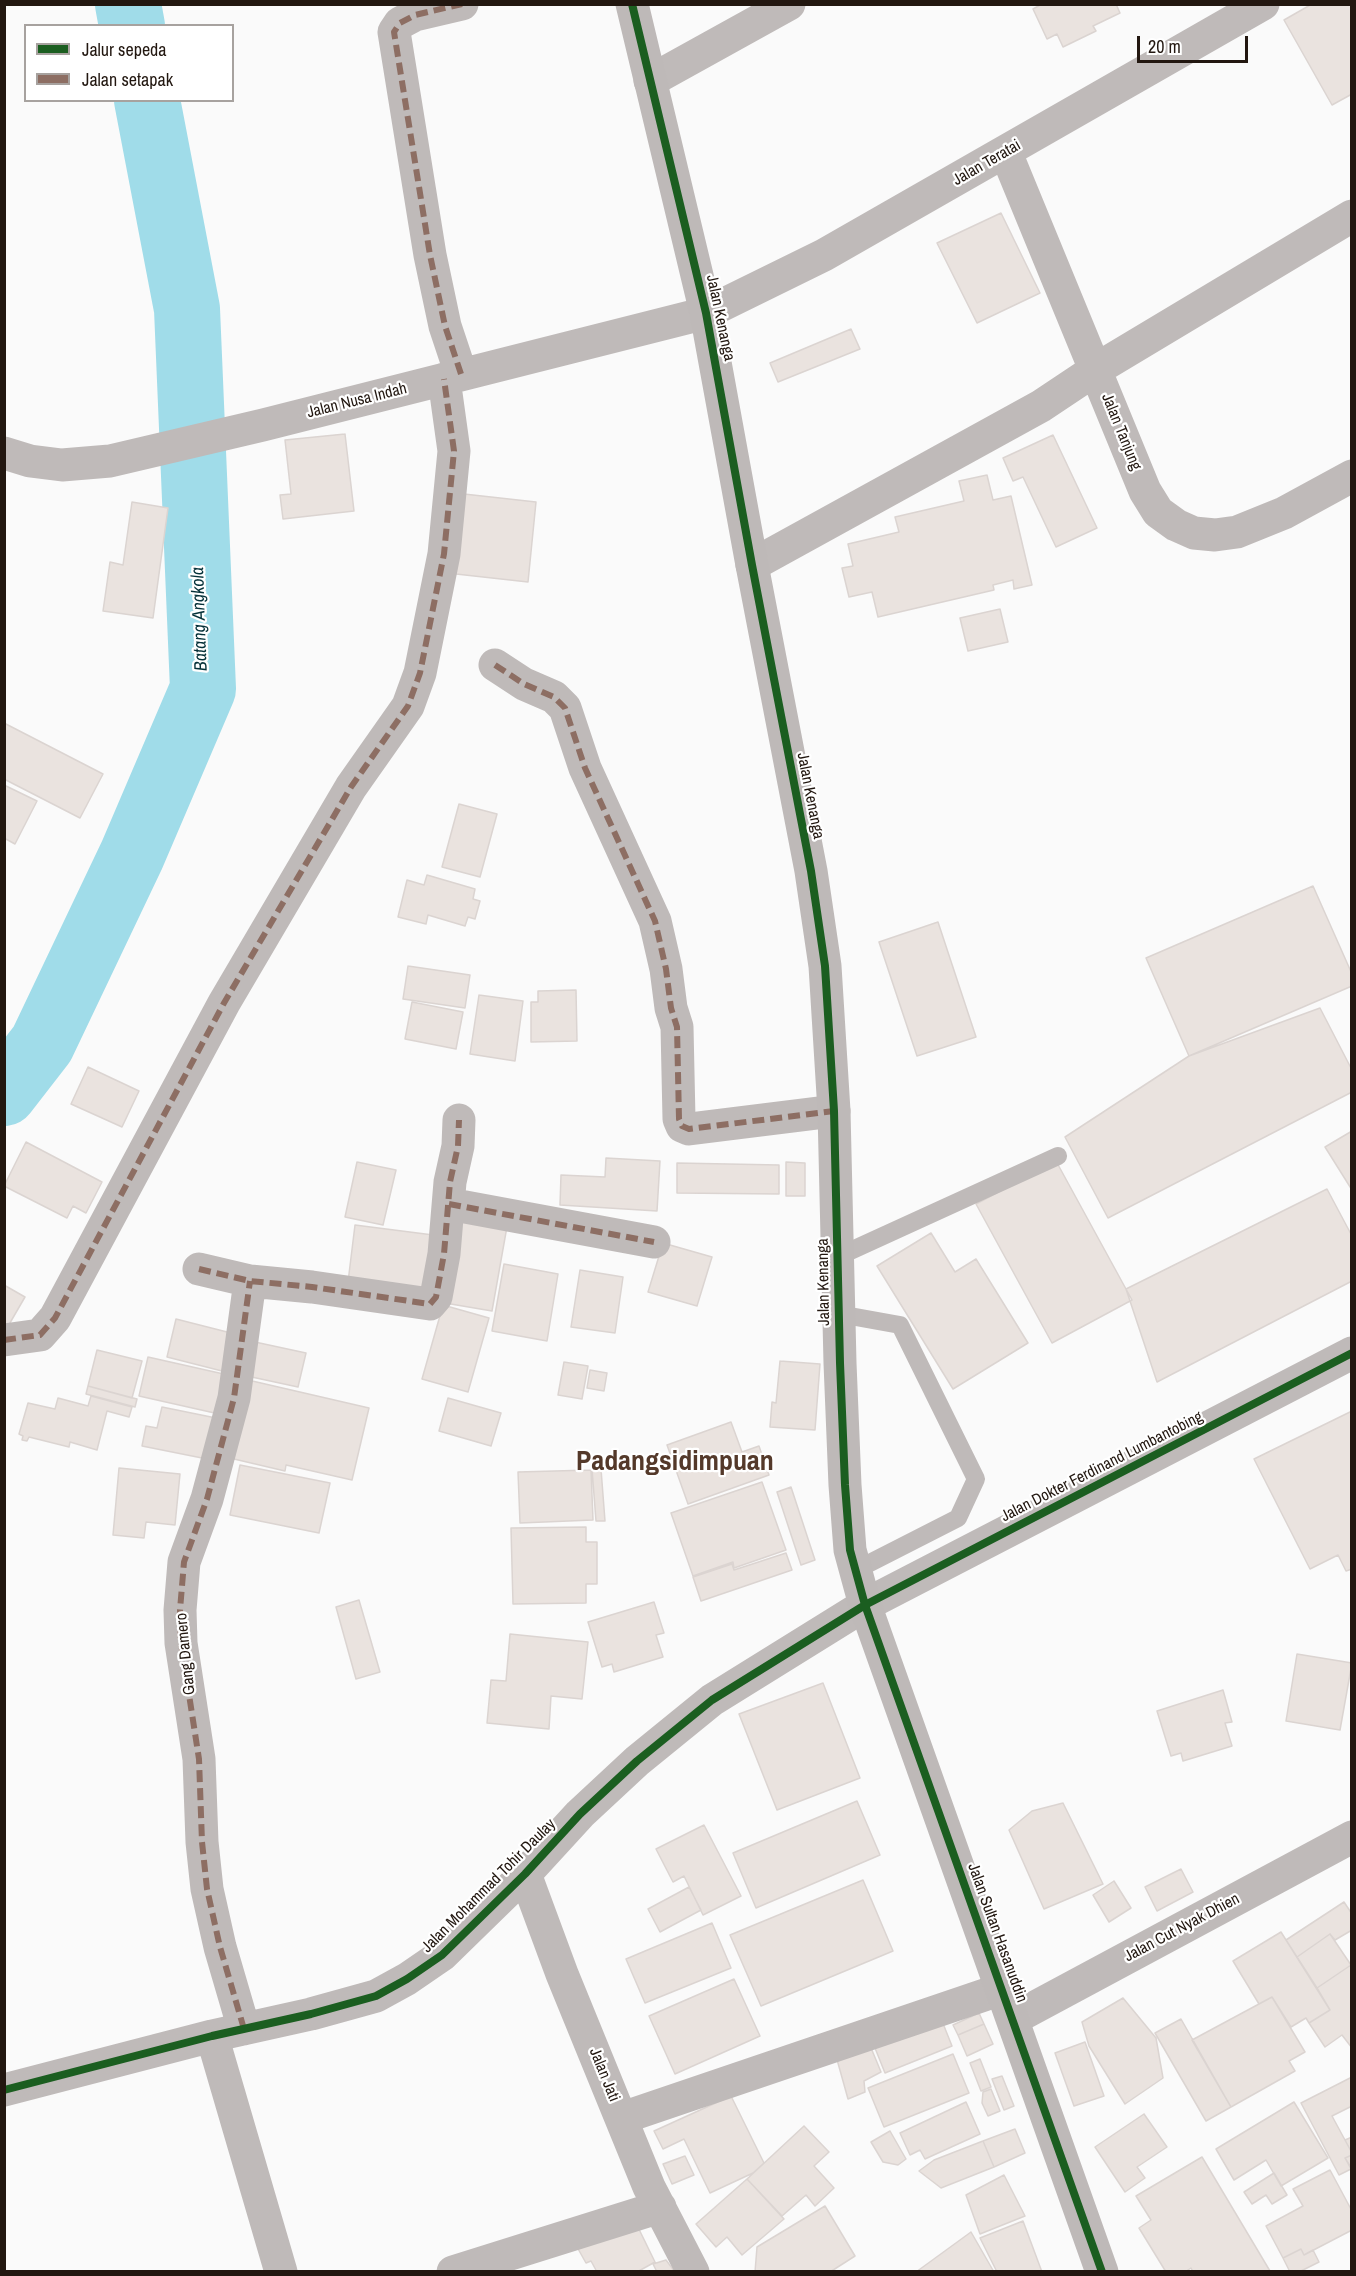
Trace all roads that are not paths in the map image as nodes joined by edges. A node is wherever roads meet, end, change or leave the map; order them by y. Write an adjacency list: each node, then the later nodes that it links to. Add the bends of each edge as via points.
1 (462, 4): 5 (street)
2 (632, 4): 6 (street, Jalan Kenanga)
3 (789, 4): 6 (street)
4 (1263, 4): 7 (street, Jalan Teratai)
5 (414, 10): 11 (street, via 396,27 395,40)
6 (650, 81): 9 (street, Jalan Kenanga)
7 (1006, 153): 9 (street, Jalan Teratai, via 824,255); 10 (street, Jalan Tanjung)
8 (1352, 216): 10 (street)
9 (706, 313): 11 (street, Jalan Nusa Indah); 14 (street, Jalan Kenanga)
10 (1095, 370): 13 (street, Jalan Tanjung, via 1145,491 1158,512 1194,533 1237,532 1284,513); 14 (street, via 1031,412)
11 (452, 377): 12 (street, Jalan Nusa Indah, via 110,461 62,465); 25 (street, via 454,451 444,554 420,673 408,706 351,787 224,1003 55,1318 40,1335)
12 (4, 453)
13 (1352, 476)
14 (752, 565): 16 (street, Jalan Kenanga, via 811,871 825,966)
15 (495, 665): 16 (street, via 554,697 565,708 585,768 655,921 677,1028 682,1126 689,1129)
16 (834, 1111): 21 (street, Jalan Kenanga)
17 (459, 1120): 19 (street)
18 (1058, 1156): 21 (lane)
19 (449, 1204): 20 (street); 23 (street, via 438,1288 430,1304)
20 (654, 1242)
21 (837, 1257): 24 (street, Jalan Kenanga)
22 (199, 1269): 23 (street)
23 (250, 1281): 32 (street, Gang Damero, via 234,1398 207,1499 184,1562 180,1610 199,1759 207,1889)
24 (839, 1314): 27 (street, Jalan Kenanga, via 845,1485 850,1550); 27 (lane, via 900,1325 976,1479 958,1518)
25 (4, 1340)
26 (1352, 1353): 28 (street, Jalan Dokter Ferdinand Lumbantobing)
27 (856, 1570): 28 (street, Jalan Kenanga)
28 (865, 1605): 30 (street, Jalan Mohammad Tohir Daulay, via 712,1700 580,1814); 31 (street, Jalan Sultan Hasanuddin)
29 (1352, 1837): 31 (street, Jalan Cut Nyak Dhien)
30 (525, 1874): 32 (street, Jalan Mohammad Tohir Daulay, via 442,1955 407,1979 376,1996); 35 (street, Jalan Jati)
31 (1008, 2004): 35 (street, Jalan Cut Nyak Dhien); 40 (street, Jalan Sultan Hasanuddin)
32 (244, 2029): 33 (street, Jalan Mohammad Tohir Daulay)
33 (212, 2036): 34 (street, Jalan Mohammad Tohir Daulay); 37 (street)
34 (4, 2090)
35 (622, 2118): 36 (street, Jalan Jati)
36 (660, 2207): 38 (street); 39 (street, Jalan Jati)
37 (281, 2271)
38 (453, 2271)
39 (693, 2271)
40 (1102, 2271)

